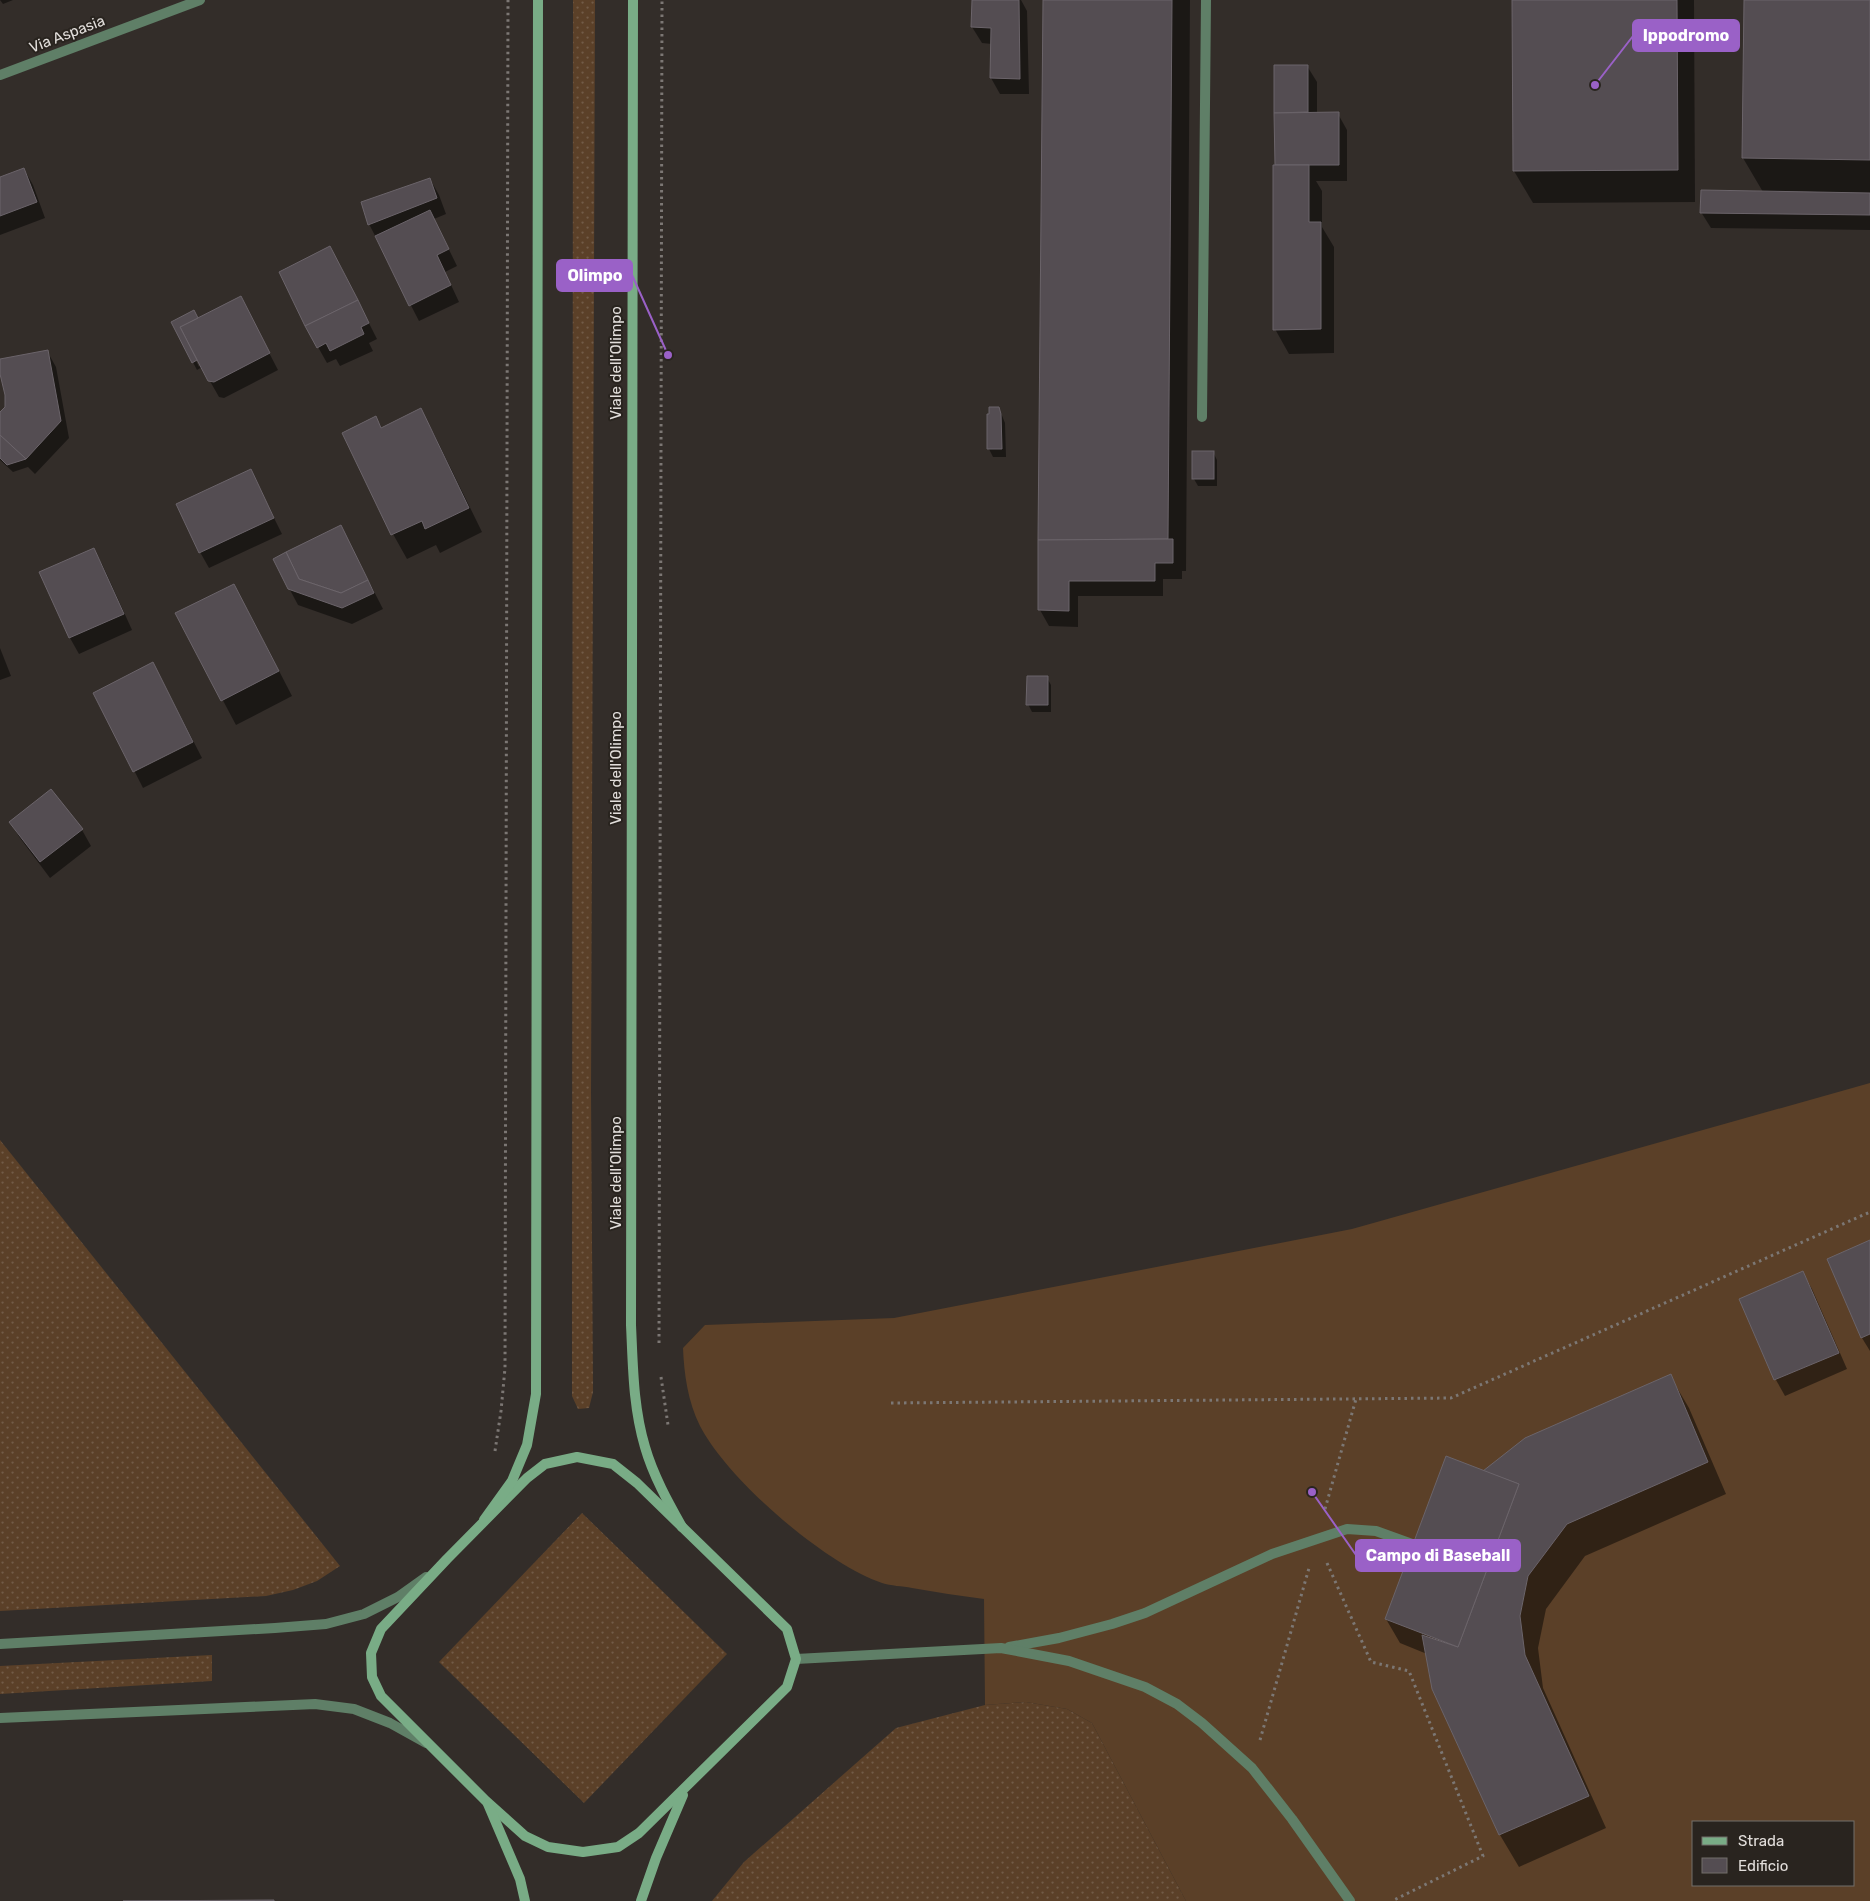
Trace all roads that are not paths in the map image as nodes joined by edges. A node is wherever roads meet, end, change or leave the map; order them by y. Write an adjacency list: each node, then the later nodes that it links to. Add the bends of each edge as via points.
1 (200, 0): 5 (street, Via Aspasia)
2 (538, 0): 7 (street, via 536,1394 527,1445 512,1481)
3 (633, 0): 8 (street, Viale dell'Olimpo, via 631,1325 634,1391 645,1447)
4 (1206, 0): 6 (street)
5 (0, 75)
6 (1202, 417)
7 (484, 1520): 8 (street, via 546,1464 577,1457 613,1464); 10 (street)
8 (682, 1527): 13 (street, via 787,1630)
9 (1412, 1544): 12 (street, via 1376,1531 1347,1529 1272,1554 1144,1613 1059,1638)
10 (437, 1569): 11 (street, via 398,1597 364,1614 326,1624); 15 (street, via 381,1630 371,1653 372,1677 381,1696)
11 (0, 1644)
12 (1001, 1648): 13 (street); 20 (street, via 1069,1661 1145,1687 1177,1704 1252,1768)
13 (796, 1659): 16 (street, via 788,1686)
14 (0, 1718): 15 (street, via 315,1704 354,1709 390,1723)
15 (430, 1745): 17 (street)
16 (684, 1790): 17 (street, via 639,1833 618,1847 583,1852 548,1847 525,1836); 19 (street)
17 (486, 1801): 18 (street, via 520,1879)
18 (525, 1901)
19 (641, 1901)
20 (1350, 1901)

